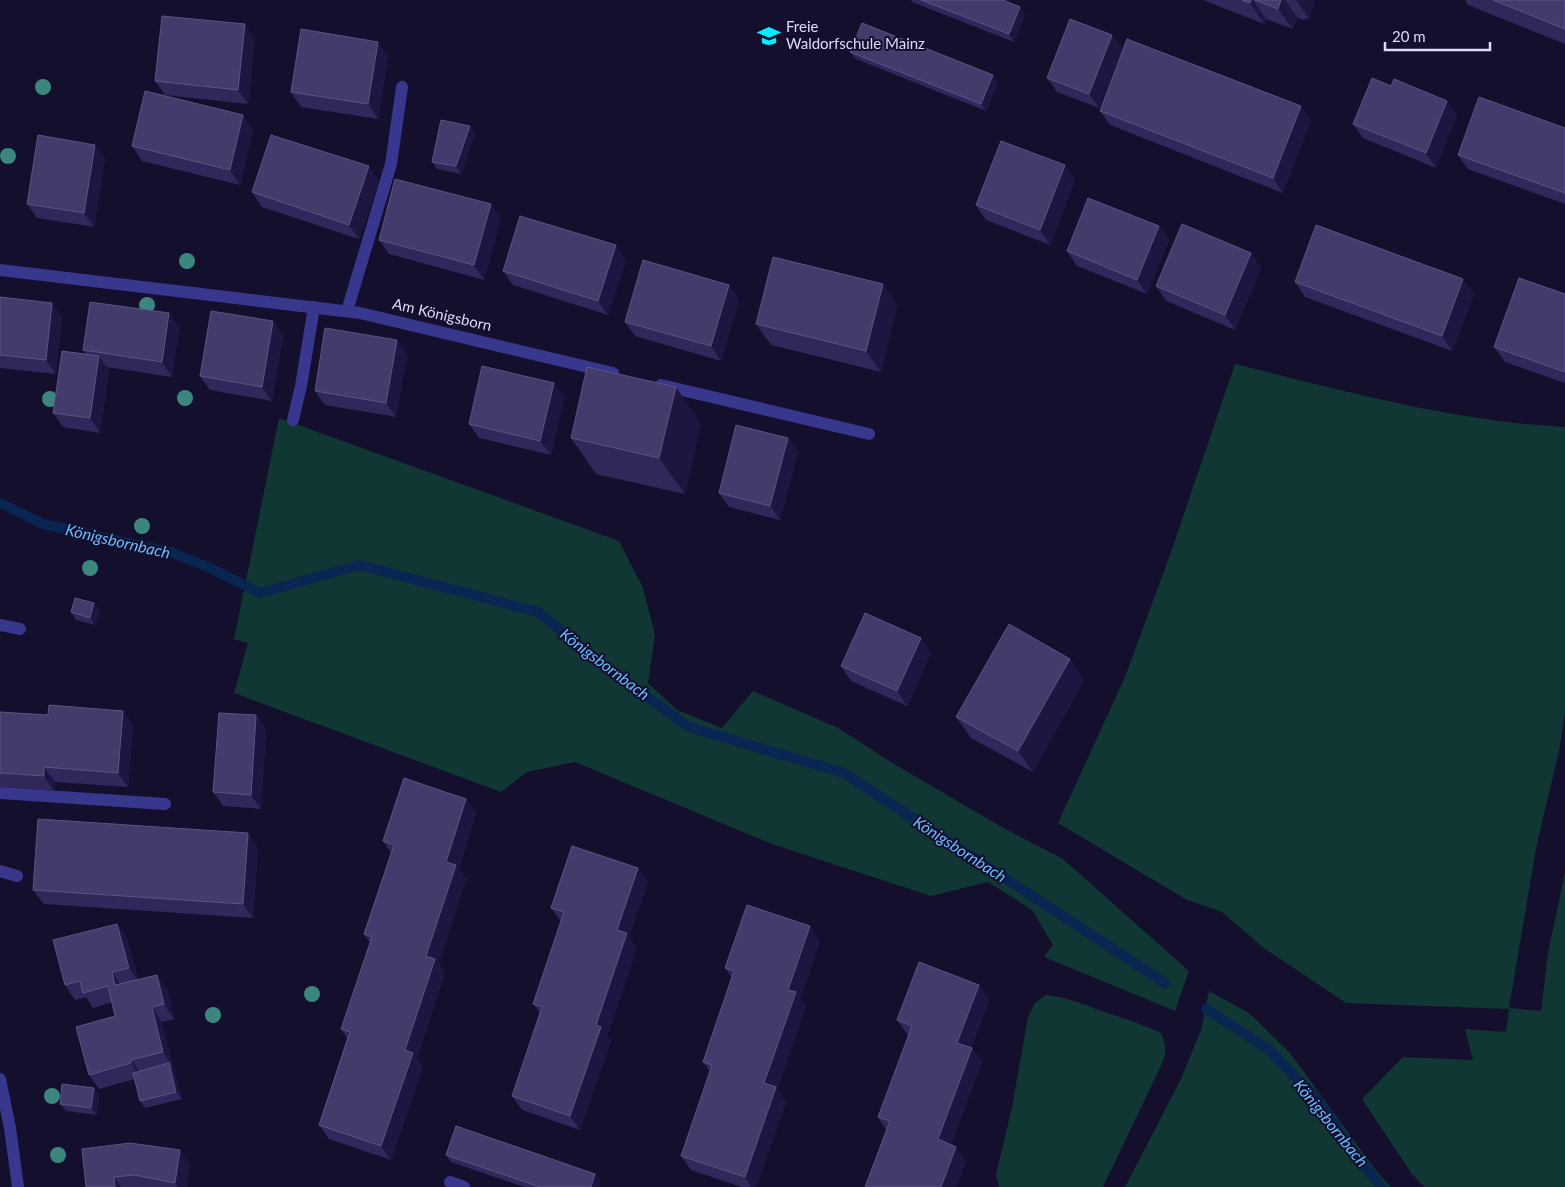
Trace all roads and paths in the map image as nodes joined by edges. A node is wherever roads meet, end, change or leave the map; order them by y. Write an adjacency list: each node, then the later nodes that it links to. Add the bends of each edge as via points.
1 (402, 87): 4 (street, via 391,164)
2 (0, 270): 3 (street, Am Königsborn)
3 (314, 307): 4 (street, Am Königsborn); 7 (street)
4 (347, 311): 5 (street, Am Königsborn)
5 (629, 377)
6 (648, 382): 8 (street)
7 (293, 420)
8 (868, 434)
9 (0, 625): 10 (street)
10 (20, 629)
11 (0, 793): 12 (street)
12 (165, 804)
13 (0, 871): 14 (street)
14 (17, 876)
15 (0, 1079): 16 (street)
16 (5, 1129): 18 (street)
17 (450, 1182): 19 (street)
18 (18, 1187)
19 (464, 1187)

